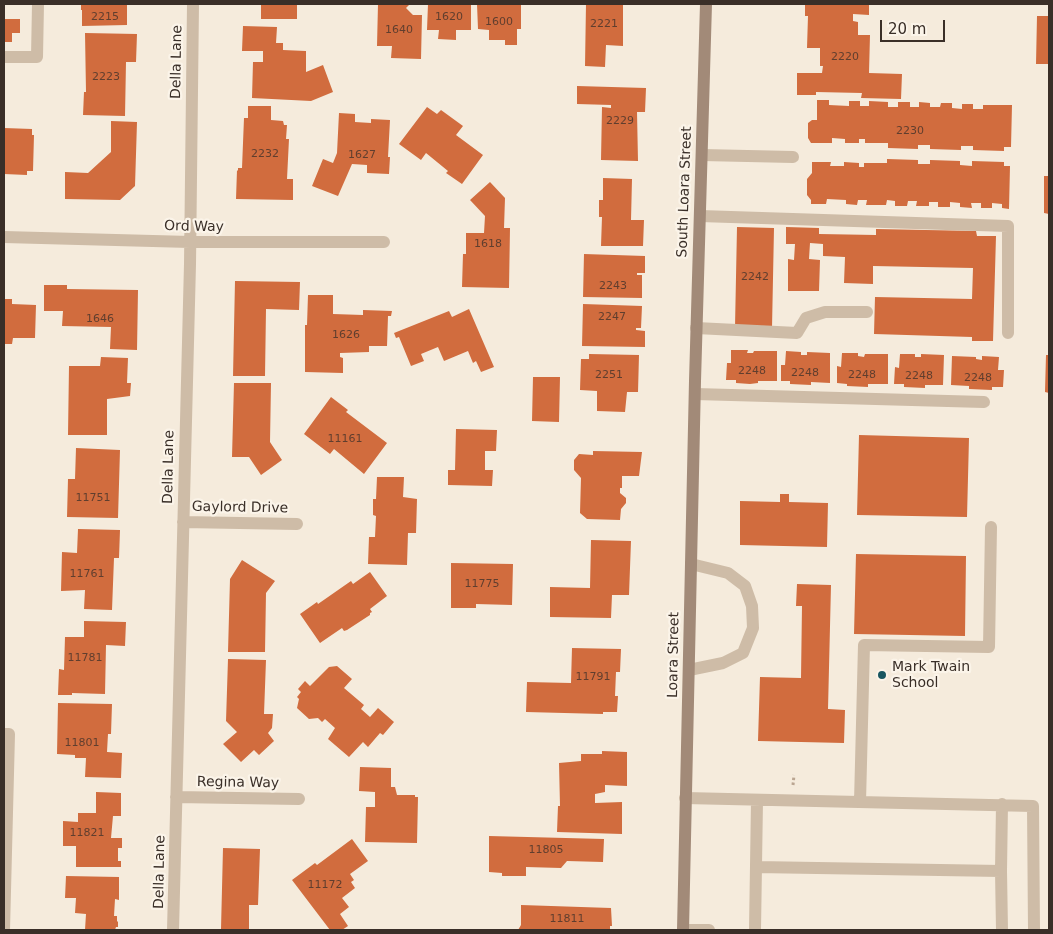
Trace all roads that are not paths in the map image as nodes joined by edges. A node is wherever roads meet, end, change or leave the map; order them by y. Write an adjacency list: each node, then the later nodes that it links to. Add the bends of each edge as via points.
1 (38, 4): 4 (street, via 37,58)
2 (193, 4): 9 (street, Della Lane)
3 (706, 4): 5 (street, South Loara Street)
4 (4, 57)
5 (702, 155): 6 (street); 7 (street, South Loara Street)
6 (793, 157)
7 (700, 216): 12 (street, South Loara Street); 13 (street, via 1008,226)
8 (4, 237): 9 (street, Ord Way)
9 (190, 242): 10 (street, Ord Way); 17 (street, Della Lane)
10 (384, 242)
11 (867, 312): 12 (street, via 825,312 806,318 797,333)
12 (696, 328): 14 (street, South Loara Street)
13 (1008, 334)
14 (695, 381): 15 (street, Loara Street)
15 (695, 394): 16 (street); 20 (street, Loara Street)
16 (984, 402)
17 (183, 522): 18 (street, Gaylord Drive); 23 (street, Della Lane)
18 (297, 524)
19 (991, 527): 27 (street, via 989,647 864,645)
20 (691, 564): 21 (street, Loara Street); 21 (street, via 728,573 745,586 752,606 753,628 743,652 723,663)
21 (689, 670): 24 (street, Loara Street)
22 (4, 734): 31 (street, via 9,734)
23 (176, 796): 25 (street, Regina Way); 32 (street, Della Lane)
24 (686, 798): 26 (street); 33 (street, Loara Street)
25 (299, 799)
26 (757, 801): 27 (street); 29 (street)
27 (860, 802): 28 (street)
28 (1002, 804): 30 (street); 37 (street, via 1033,806)
29 (756, 867): 30 (street); 35 (street)
30 (1001, 871): 36 (street)
31 (4, 930)
32 (173, 930)
33 (683, 930): 34 (street)
34 (709, 930)
35 (755, 930)
36 (1002, 930)
37 (1034, 930)

